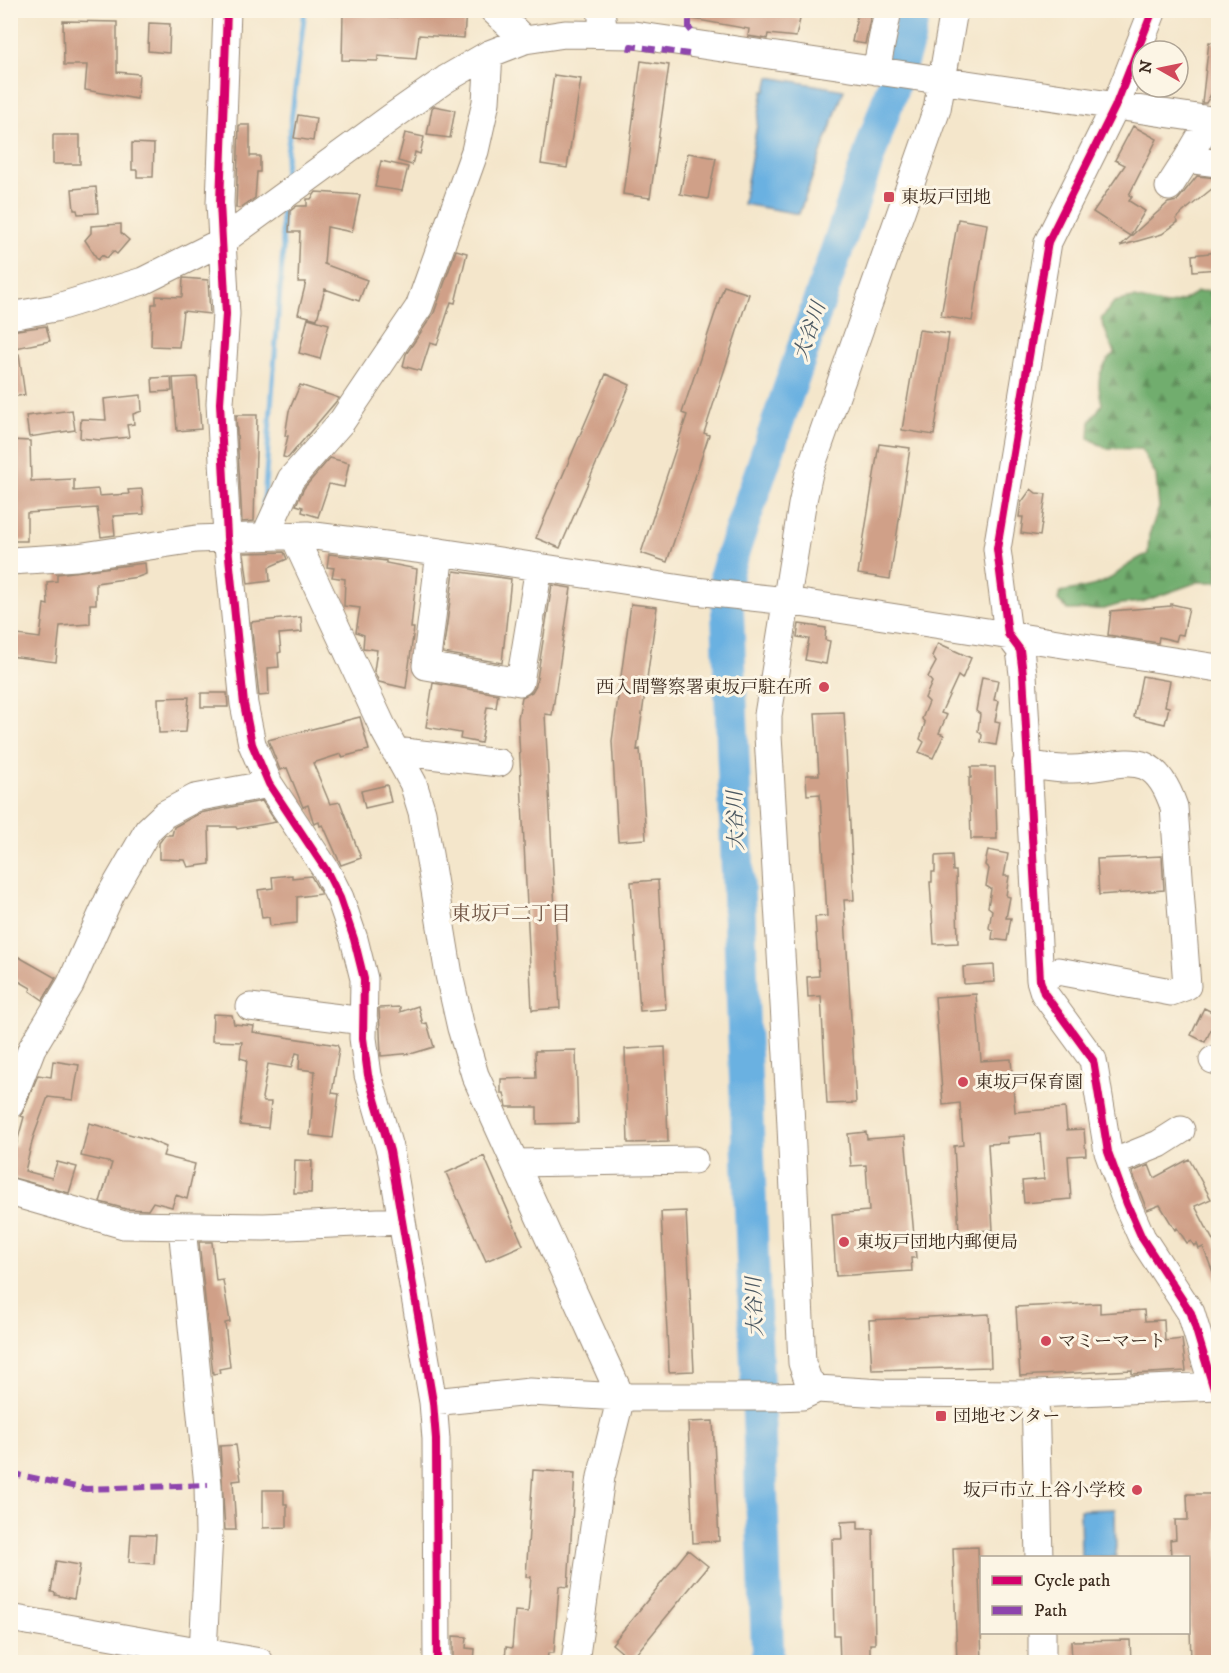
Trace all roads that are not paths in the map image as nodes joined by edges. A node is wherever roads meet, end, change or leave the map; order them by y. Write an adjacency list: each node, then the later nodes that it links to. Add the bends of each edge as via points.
1 (227, 10): 16 (street)
2 (493, 10): 7 (street)
3 (888, 10): 9 (street)
4 (954, 10): 10 (street)
5 (1154, 10): 11 (street)
6 (602, 23): 7 (street); 9 (street, via 634,35)
7 (525, 40): 8 (street)
8 (489, 54): 16 (street, via 410,104); 18 (street, via 486,102 475,151 419,307 336,428 291,479)
9 (876, 71): 10 (street)
10 (941, 81): 11 (street); 24 (street, via 937,109 810,472)
11 (1114, 107): 12 (street); 25 (street, via 1048,242 997,549)
12 (1214, 120): 13 (street)
13 (1187, 159): 14 (street); 15 (street)
14 (1218, 163)
15 (1169, 187)
16 (221, 242): 17 (street, via 143,281 55,308); 20 (street, via 226,314 219,403)
17 (10, 316)
18 (265, 536): 19 (street); 20 (street)
19 (294, 536): 21 (street); 27 (street)
20 (227, 537): 22 (street, via 77,557); 30 (street, via 244,704 252,744)
21 (440, 552): 23 (street); 23 (street, via 426,666 520,682)
22 (10, 561)
23 (539, 567): 24 (street)
24 (787, 601): 25 (street); 43 (street, via 768,736 802,1363 808,1380)
25 (1008, 633): 26 (street, via 1039,642); 29 (street, via 1020,650)
26 (1218, 668)
27 (395, 751): 28 (street); 37 (street, via 413,783 422,812 461,1028 476,1074)
28 (500, 763)
29 (1026, 764): 31 (street); 31 (street, via 1070,769 1129,761 1141,763 1168,789 1174,807 1187,986 1171,992 1058,971)
30 (269, 784): 33 (street, via 340,898 364,979); 34 (street, via 195,798 173,809 148,830 111,894 70,985 32,1048)
31 (1040, 980): 38 (street, via 1044,993 1092,1060)
32 (250, 1007): 33 (street)
33 (364, 1021): 40 (street, via 368,1075 390,1151)
34 (10, 1105)
35 (1181, 1130): 38 (street, via 1149,1149)
36 (694, 1160): 37 (street)
37 (515, 1163): 45 (street)
38 (1112, 1163): 42 (street, via 1142,1238 1191,1313)
39 (10, 1192): 41 (street, via 124,1225)
40 (401, 1221): 41 (street); 46 (street)
41 (182, 1227): 50 (street, via 208,1485)
42 (1216, 1386): 44 (street)
43 (817, 1389): 44 (street); 45 (street, via 802,1396 776,1398)
44 (1035, 1394): 47 (street)
45 (621, 1397): 46 (street, via 530,1392); 53 (street, via 601,1477)
46 (433, 1402): 52 (street)
47 (1040, 1556)
48 (10, 1618): 50 (street)
49 (1042, 1634): 54 (street)
50 (203, 1652): 51 (street)
51 (260, 1662)
52 (437, 1662)
53 (575, 1662)
54 (1042, 1662)

